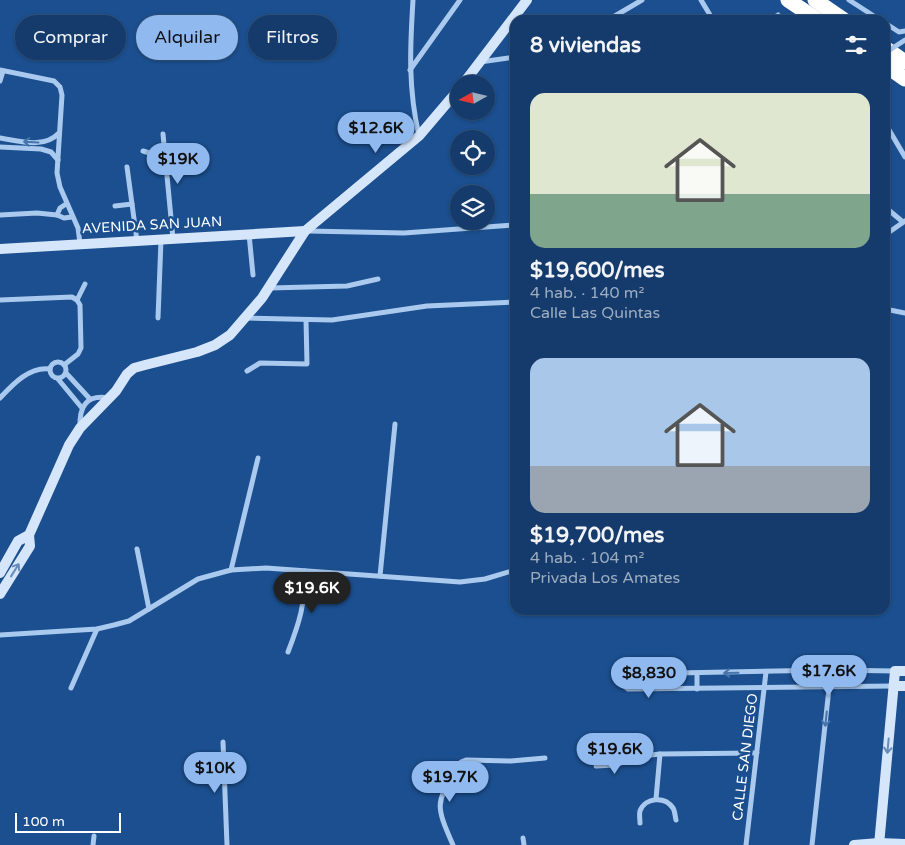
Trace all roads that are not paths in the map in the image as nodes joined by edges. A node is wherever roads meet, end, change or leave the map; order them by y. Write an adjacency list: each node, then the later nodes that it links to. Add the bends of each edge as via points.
1 (412, 0): 26 (street)
2 (460, 0): 26 (street)
3 (526, 0): 9 (main road)
4 (642, 0): 10 (street)
5 (701, 0): 11 (street)
6 (788, 0): 12 (highway)
7 (815, 0): 13 (highway)
8 (849, 0): 14 (street)
9 (515, 15)
10 (616, 15)
11 (710, 15)
12 (810, 15)
13 (837, 15)
14 (872, 15)
15 (510, 22): 22 (main road)
16 (890, 26): 17 (street, via 899,32)
17 (905, 30)
18 (905, 40): 19 (street, bridge)
19 (890, 50)
20 (890, 52): 23 (highway)
21 (510, 58): 22 (street)
22 (480, 62): 27 (main road)
23 (905, 62)
24 (890, 68): 28 (highway)
25 (2, 70): 29 (street); 32 (street, via 54,81 60,87)
26 (410, 70): 34 (street)
27 (469, 75)
28 (905, 79)
29 (0, 81)
30 (450, 100): 34 (main road)
31 (890, 132): 39 (street)
32 (60, 133): 35 (street, one-way to 35, via 52,141 44,142); 40 (street)
33 (163, 134): 38 (street)
34 (419, 136): 51 (main road)
35 (0, 138)
36 (0, 147): 40 (street, via 41,149 51,152)
37 (143, 151): 38 (street)
38 (166, 158): 54 (street)
39 (905, 158)
40 (58, 160): 42 (street, via 57,173)
41 (127, 167): 43 (street)
42 (66, 204): 47 (street); 48 (street)
43 (132, 204): 44 (street); 56 (street)
44 (115, 206)
45 (890, 211): 49 (street)
46 (0, 214): 47 (street)
47 (57, 214): 48 (street, via 64,218)
48 (72, 217): 57 (street)
49 (904, 222): 52 (street)
50 (510, 225): 51 (street, via 404,233)
51 (305, 230): 53 (main road, AVENIDA SAN JUAN); 62 (main road)
52 (890, 232)
53 (249, 233): 54 (main road, AVENIDA SAN JUAN); 59 (street)
54 (173, 239): 55 (main road, AVENIDA SAN JUAN)
55 (161, 240): 56 (main road, AVENIDA SAN JUAN); 68 (street)
56 (137, 241): 57 (main road, AVENIDA SAN JUAN)
57 (80, 243): 58 (main road, AVENIDA SAN JUAN)
58 (0, 249)
59 (253, 275)
60 (378, 279): 62 (street, via 347,286)
61 (85, 284): 64 (street)
62 (269, 288): 69 (main road)
63 (0, 300): 64 (street, via 72,297)
64 (77, 300): 71 (street, via 80,305 81,348)
65 (510, 302): 70 (street, via 443,304 332,320)
66 (890, 310): 67 (street)
67 (905, 313)
68 (158, 318)
69 (245, 318): 70 (street); 77 (main road, via 230,335 215,345 134,368)
70 (306, 320): 73 (street, via 307,364 260,363)
71 (64, 365): 72 (street, via 57,362); 74 (street)
72 (50, 369): 75 (street); 76 (street, via 31,371)
73 (247, 371)
74 (66, 373): 75 (street); 78 (street)
75 (58, 378): 79 (street)
76 (0, 398)
77 (110, 398): 78 (street); 81 (main road)
78 (90, 400): 79 (street)
79 (82, 408): 81 (street)
80 (395, 424): 89 (street)
81 (80, 428): 83 (main road, via 69,444)
82 (258, 458): 85 (street)
83 (29, 535): 88 (main road, via 18,541); 90 (main road, one-way to 83, via 30,546)
84 (137, 549): 91 (street)
85 (231, 570): 86 (street); 91 (street, via 198,579)
86 (305, 570): 89 (street); 94 (street, via 301,620)
87 (510, 571): 89 (street, via 460,582)
88 (0, 573)
89 (380, 576)
90 (0, 593)
91 (149, 609): 92 (street, via 129,621)
92 (98, 629): 93 (street); 102 (street)
93 (0, 635)
94 (288, 652)
95 (831, 670): 96 (street); 97 (street); 99 (street)
96 (900, 671): 100 (main road)
97 (766, 672): 98 (street, one-way to 98); 103 (street, CALLE SAN DIEGO)
98 (697, 674): 104 (street); 104 (street, via 627,674 623,681 628,689)
99 (830, 686): 100 (street); 103 (street); 122 (street, one-way to 122)
100 (894, 686): 101 (main road); 115 (main road, one-way to 115)
101 (905, 686)
102 (71, 688)
103 (764, 688): 104 (street); 106 (street, CALLE SAN DIEGO)
104 (697, 689)
105 (223, 742): 118 (street)
106 (757, 753): 107 (street); 121 (street, CALLE SAN DIEGO)
107 (660, 754): 109 (street); 110 (street)
108 (545, 758): 119 (street, via 461,762 440,798 439,807)
109 (596, 766)
110 (656, 799): 111 (street, via 666,801 673,808); 112 (street, via 640,811)
111 (676, 820)
112 (640, 824)
113 (94, 836): 117 (street)
114 (523, 838): 120 (street)
115 (879, 844): 116 (main road); 123 (main road)
116 (901, 844)
117 (93, 845)
118 (227, 845)
119 (453, 845)
120 (524, 845)
121 (746, 845)
122 (812, 845)
123 (854, 845)

